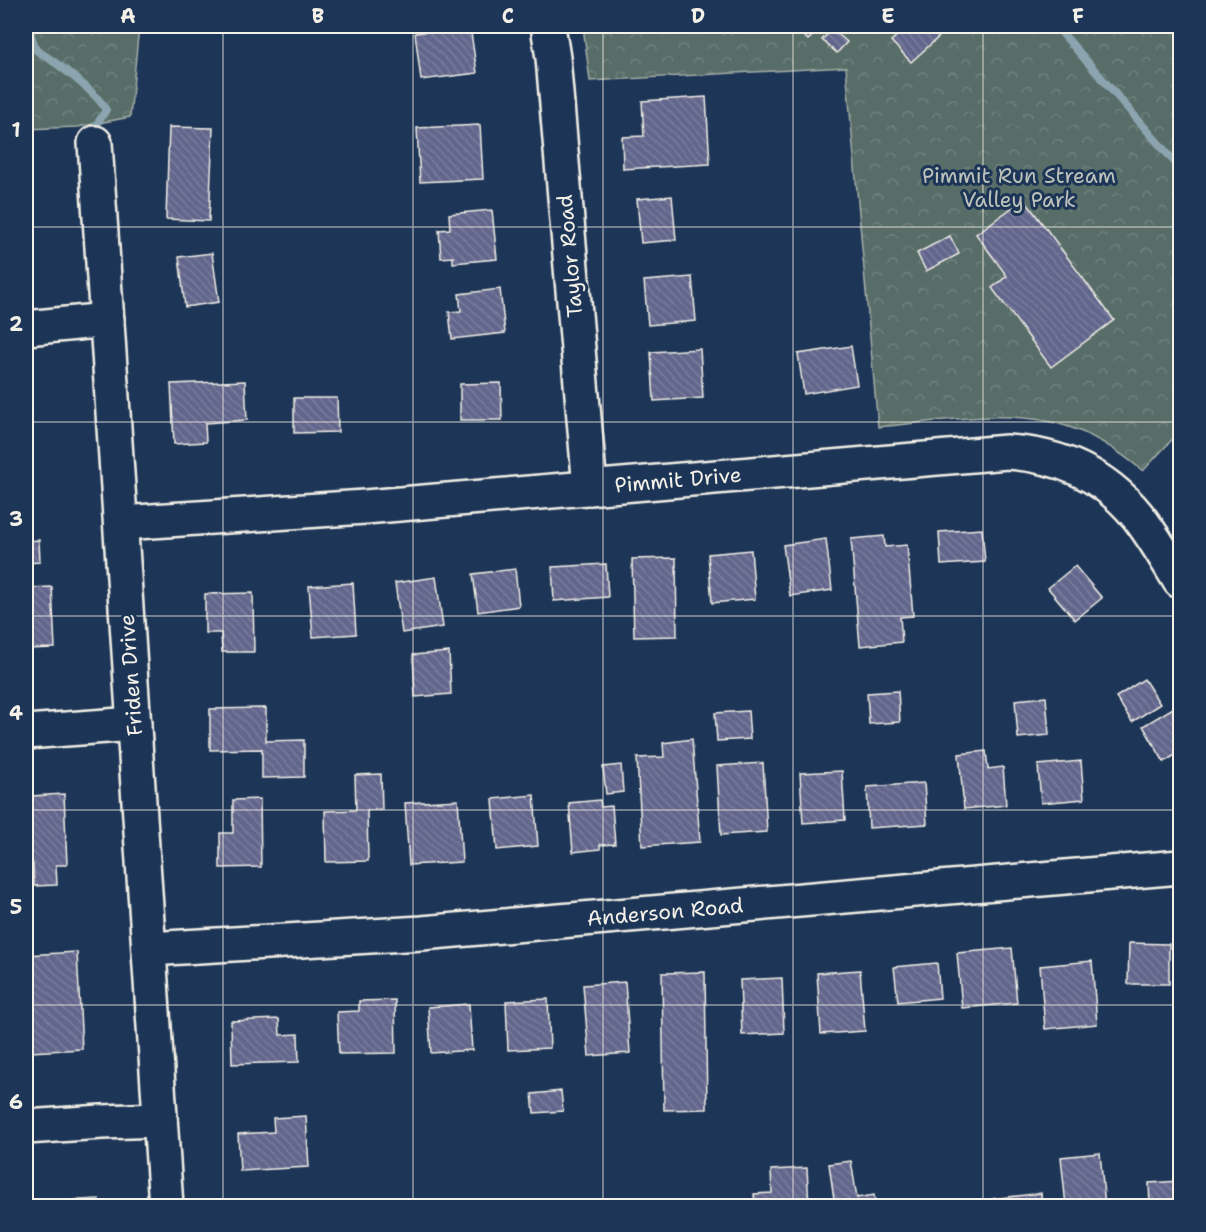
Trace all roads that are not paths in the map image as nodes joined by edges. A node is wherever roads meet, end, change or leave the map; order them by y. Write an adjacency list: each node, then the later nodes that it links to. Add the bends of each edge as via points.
1 (548, 26): 5 (street, Taylor Road)
2 (95, 143): 3 (street, Friden Drive)
3 (107, 320): 4 (street); 6 (street, Friden Drive)
4 (26, 328)
5 (590, 488): 6 (street, Pimmit Drive); 7 (street, Pimmit Drive, via 1007,452 1029,454 1063,462 1095,477 1113,491 1137,516)
6 (121, 523): 8 (street, Friden Drive)
7 (1180, 582)
8 (134, 724): 9 (street); 11 (street, Friden Drive)
9 (26, 732)
10 (1180, 867): 11 (street, Anderson Road, via 422,933)
11 (149, 949): 12 (street, Friden Drive)
12 (160, 1120): 13 (street); 14 (street, Friden Drive)
13 (26, 1127)
14 (166, 1206)

